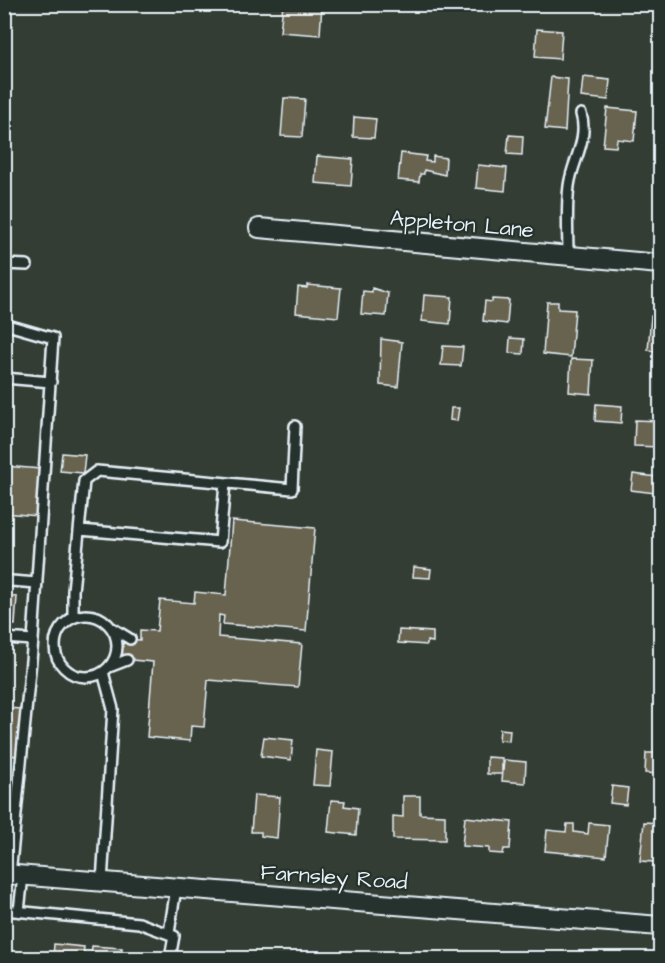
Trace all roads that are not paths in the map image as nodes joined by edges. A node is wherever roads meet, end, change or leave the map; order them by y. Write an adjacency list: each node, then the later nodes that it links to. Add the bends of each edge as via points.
1 (581, 114): 3 (lane, via 585,127 568,188)
2 (259, 228): 3 (street, Appleton Lane)
3 (568, 256): 5 (street, Appleton Lane)
4 (4, 264): 6 (lane)
5 (660, 264)
6 (27, 265)
7 (4, 324): 9 (lane, via 53,338)
8 (4, 378): 9 (lane)
9 (51, 382): 14 (lane)
10 (295, 426): 11 (lane, via 292,489)
11 (225, 483): 12 (lane, via 98,471 84,481); 12 (lane, via 220,542)
12 (80, 530): 15 (lane)
13 (4, 583): 14 (lane)
14 (36, 583): 19 (lane)
15 (74, 618): 16 (lane, via 94,616); 21 (lane, via 65,623 56,640 58,660 72,674 82,676)
16 (111, 628): 18 (lane); 21 (lane, via 118,647)
17 (4, 638): 19 (lane)
18 (130, 639)
19 (33, 640): 22 (lane)
20 (127, 660): 21 (lane)
21 (106, 669): 23 (lane, via 113,709)
22 (13, 875): 23 (street, Farnsley Road); 26 (lane)
23 (102, 882): 24 (street, Farnsley Road)
24 (176, 888): 27 (street, Farnsley Road); 28 (lane)
25 (4, 910): 26 (lane)
26 (19, 911): 28 (lane, via 139,923)
27 (660, 926)
28 (169, 933): 29 (lane, via 174,936)
29 (170, 958)

